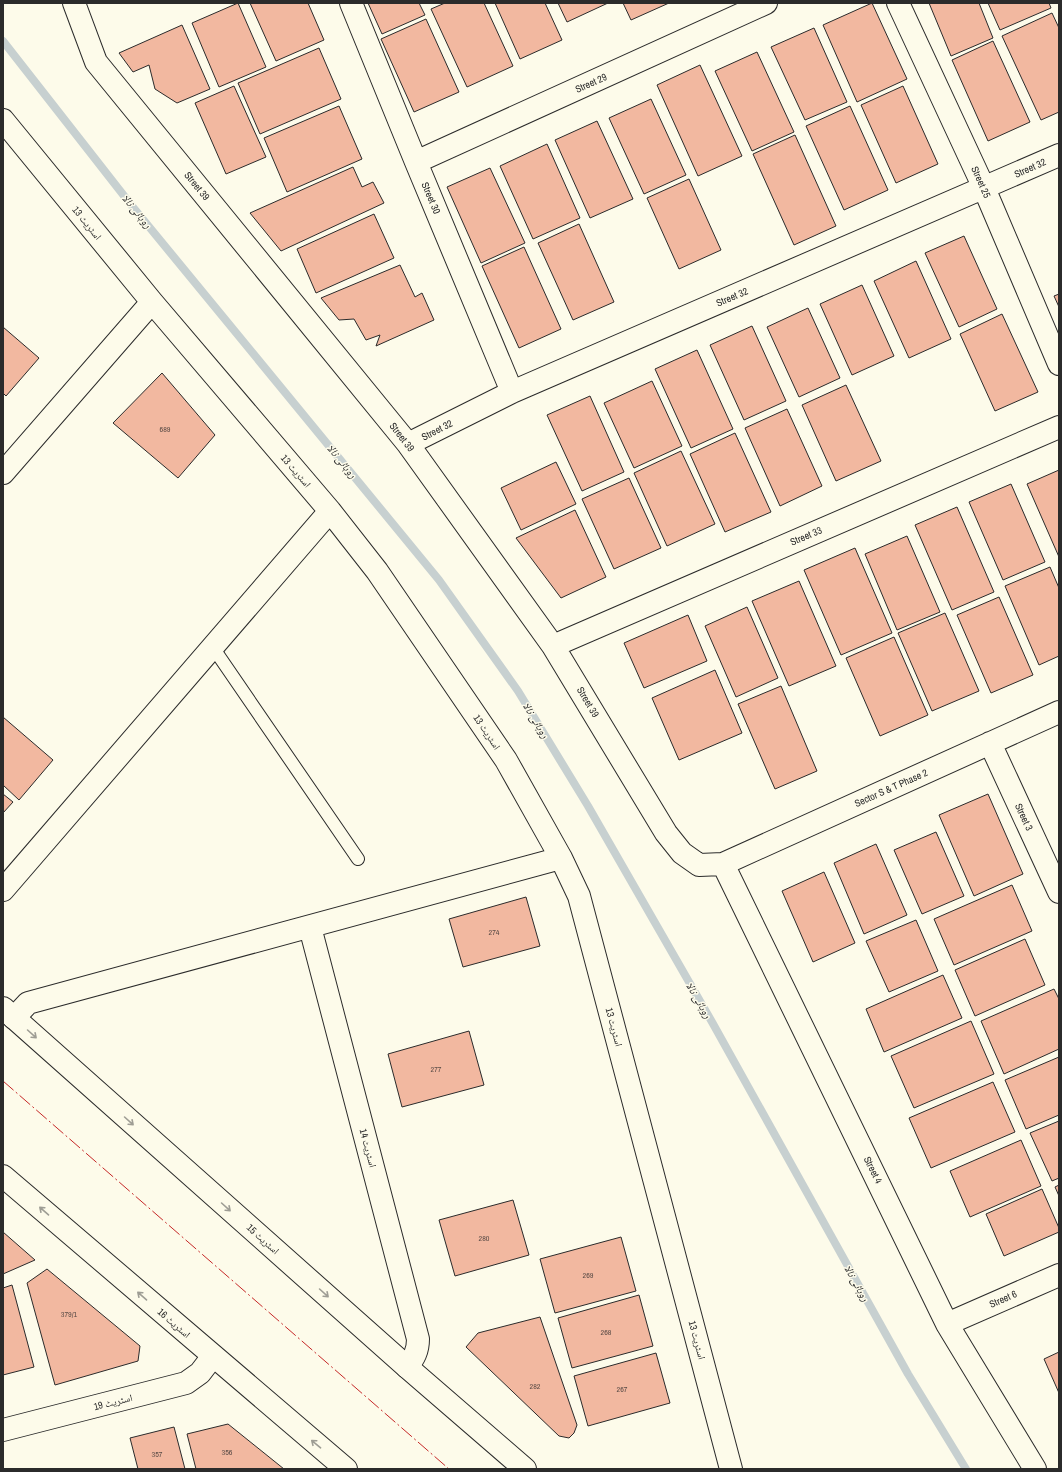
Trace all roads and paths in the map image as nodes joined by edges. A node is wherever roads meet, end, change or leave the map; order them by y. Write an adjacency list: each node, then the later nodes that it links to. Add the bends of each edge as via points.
1 (351, 3): 7 (street, Street 30)
2 (766, 3): 7 (street, Street 29)
3 (898, 3): 8 (street, Street 25)
4 (79, 5): 13 (street, Street 39, via 96,62)
5 (3, 120): 9 (street, اسٹریٹ 13)
6 (1059, 155): 8 (street, Street 32)
7 (416, 162): 11 (street, Street 30)
8 (984, 188): 10 (street, Street 25); 11 (street, Street 32)
9 (152, 302): 14 (street); 15 (street, اسٹریٹ 13)
10 (1059, 364)
11 (512, 392): 13 (street, Street 32)
12 (1059, 427): 17 (street, Street 33)
13 (408, 444): 17 (street, Street 39)
14 (3, 473)
15 (330, 511): 16 (street); 20 (street, اسٹریٹ 13, via 378,571 506,760)
16 (212, 646): 21 (lane); 23 (street)
17 (553, 646): 22 (street, Street 39, via 666,833 682,853 699,865)
18 (1059, 712): 19 (street, Sector S & T Phase 2)
19 (990, 743): 22 (street, Sector S & T Phase 2); 24 (street, Street 3)
20 (561, 858): 25 (street); 35 (street, اسٹریٹ 13, via 580,896)
21 (358, 859)
22 (723, 864): 29 (street, Street 4)
23 (3, 890)
24 (1059, 892)
25 (310, 927): 26 (street, via 28,1002); 31 (street, اسٹریٹ 14, via 418,1339 415,1356)
26 (8, 1013): 31 (street, اسٹریٹ 15, one-way to 31)
27 (3, 1176): 30 (street, اسٹریٹ 16, one-way to 27)
28 (1059, 1275): 29 (street, Street 6)
29 (947, 1324): 36 (street, Street 4)
30 (213, 1356): 32 (street, اسٹریٹ 19, via 200,1373 186,1383); 33 (street, اسٹریٹ 16, one-way to 30)
31 (407, 1367): 34 (street, اسٹریٹ 15)
32 (3, 1430)
33 (346, 1469)
34 (524, 1469)
35 (731, 1469)
36 (1035, 1469)

